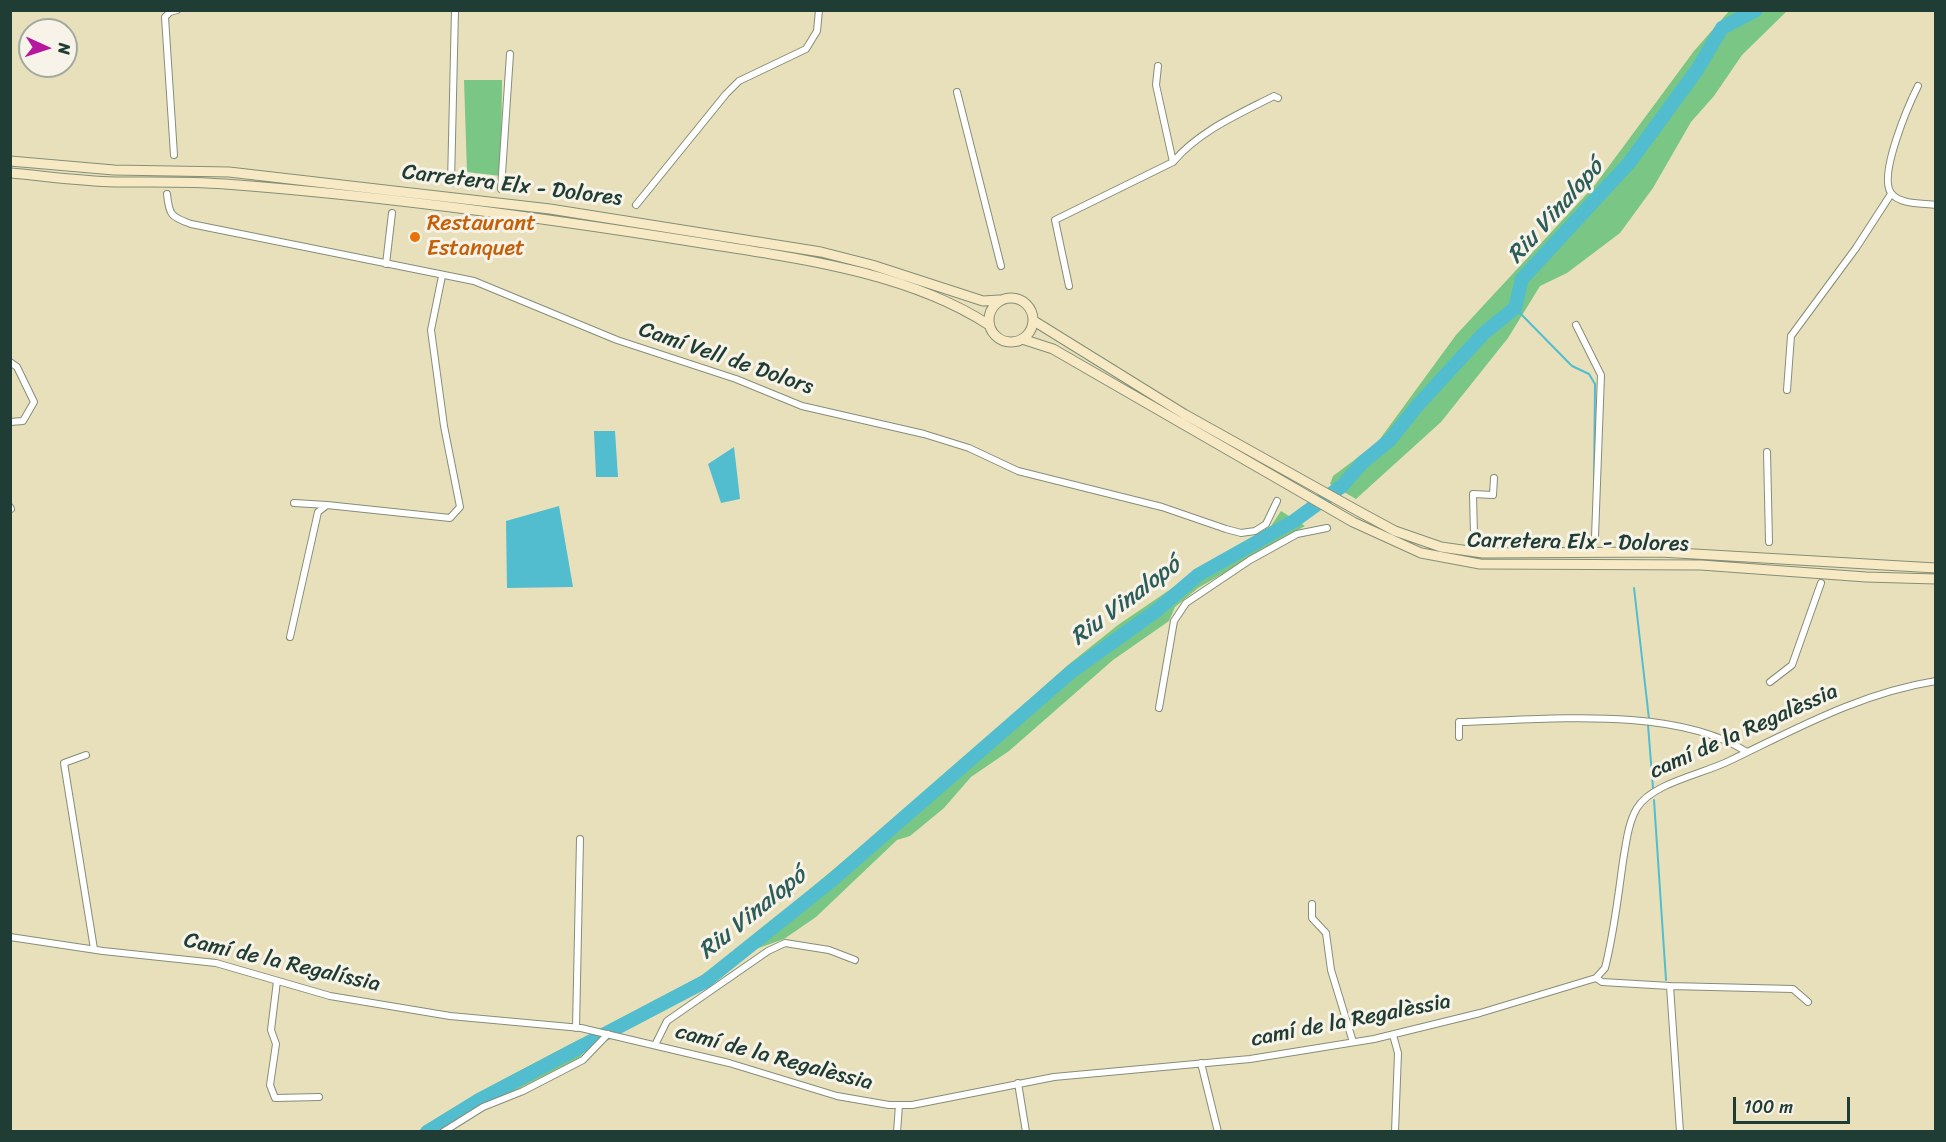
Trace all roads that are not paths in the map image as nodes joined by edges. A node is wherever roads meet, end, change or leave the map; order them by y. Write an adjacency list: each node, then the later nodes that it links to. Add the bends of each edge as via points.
1 (177, 10): 9 (street, via 165,17)
2 (455, 10): 13 (street)
3 (819, 10): 18 (street, via 817,31 806,49 739,81)
4 (510, 54): 14 (street)
5 (1158, 66): 11 (street, via 1156,85)
6 (1918, 86): 16 (street, via 1899,126 1887,183)
7 (957, 92): 21 (street)
8 (1278, 98): 11 (street, via 1274,96 1219,124)
9 (174, 155)
10 (10, 161): 24 (main road, Carretera Elx - Dolores, via 104,170 229,172 550,209 802,249 872,265 983,301)
11 (1173, 162): 23 (street, via 1055,220)
12 (10, 173): 26 (main road, Carretera Elx - Dolores, via 113,182 260,187 445,207 680,240 789,257 860,274 966,310)
13 (451, 183)
14 (501, 189)
15 (166, 194): 20 (street, Camí Vell de Dolors, via 168,210 175,218 191,224)
16 (1891, 194): 17 (street, via 1903,201); 30 (street, via 1791,336)
17 (1935, 205)
18 (636, 206)
19 (392, 213): 20 (street)
20 (386, 264): 22 (street, Camí Vell de Dolors)
21 (1001, 266)
22 (442, 276): 34 (street, Camí Vell de Dolors, via 474,281 598,333 736,379 802,406 924,434 969,448 1018,471 1162,507 1226,529 1255,531 1266,524); 36 (street, via 431,330 460,507 450,518)
23 (1069, 286)
24 (999, 300): 25 (main road, via 1020,299 1029,307); 26 (main road, via 989,314)
25 (1034, 321): 28 (main road); 41 (main road, Carretera Elx - Dolores, via 1184,414 1358,512 1418,540 1483,553 1671,552)
26 (989, 325): 28 (main road, via 1001,340)
27 (1576, 325): 39 (street, via 1601,375)
28 (1022, 339): 42 (main road, Carretera Elx - Dolores, via 1053,349 1353,522 1421,553 1480,564 1701,565)
29 (10, 362): 31 (street, via 17,367 34,402 23,421)
30 (1787, 390)
31 (10, 422)
32 (1767, 452): 40 (street)
33 (1494, 478): 38 (street, via 1493,495 1473,494)
34 (1277, 501)
35 (294, 503): 36 (street)
36 (327, 505): 44 (street, via 318,512)
37 (1327, 528): 47 (street, via 1296,534 1186,603 1174,621)
38 (1474, 535)
39 (1595, 537)
40 (1769, 542)
41 (1935, 568)
42 (1935, 579)
43 (1821, 584): 46 (street, via 1792,665)
44 (290, 637)
45 (1935, 681): 49 (street, camí de la Regalèssia, via 1867,697)
46 (1770, 682)
47 (1160, 708)
48 (1459, 736): 49 (street, via 1459,722 1647,722 1690,728 1731,742)
49 (1747, 752): 56 (street, camí de la Regalèssia, via 1655,791 1635,810 1610,948 1605,968)
50 (86, 755): 54 (street, via 64,763)
51 (580, 839): 60 (street)
52 (1312, 904): 63 (street, via 1312,918 1326,933 1331,970)
53 (10, 937): 54 (street, Camí de la Regalíssia)
54 (94, 949): 57 (street, Camí de la Regalíssia, via 216,963)
55 (855, 960): 64 (street, via 829,950 785,943 667,1021)
56 (1596, 978): 58 (street, via 1602,982); 62 (street, camí de la Regalèssia)
57 (277, 981): 60 (street, Camí de la Regalíssia, via 330,996 450,1016); 67 (street, via 271,1029 276,1044 270,1085 275,1098)
58 (1670, 986): 59 (street, via 1793,989); 74 (street)
59 (1808, 1002)
60 (579, 1028): 61 (street, Camí de la Regalíssia)
61 (611, 1035): 64 (street, camí de la Regalèssia); 69 (street, via 583,1060 483,1107)
62 (1393, 1035): 63 (street, camí de la Regalèssia); 73 (street, via 1398,1053)
63 (1353, 1042): 65 (street, camí de la Regalèssia)
64 (655, 1045): 68 (street, camí de la Regalèssia, via 846,1098)
65 (1201, 1063): 66 (street, camí de la Regalèssia); 72 (street)
66 (1018, 1083): 68 (street, camí de la Regalèssia); 71 (street)
67 (319, 1097)
68 (899, 1105): 70 (street)
69 (443, 1131)
70 (897, 1131)
71 (1026, 1131)
72 (1218, 1131)
73 (1395, 1131)
74 (1680, 1131)

